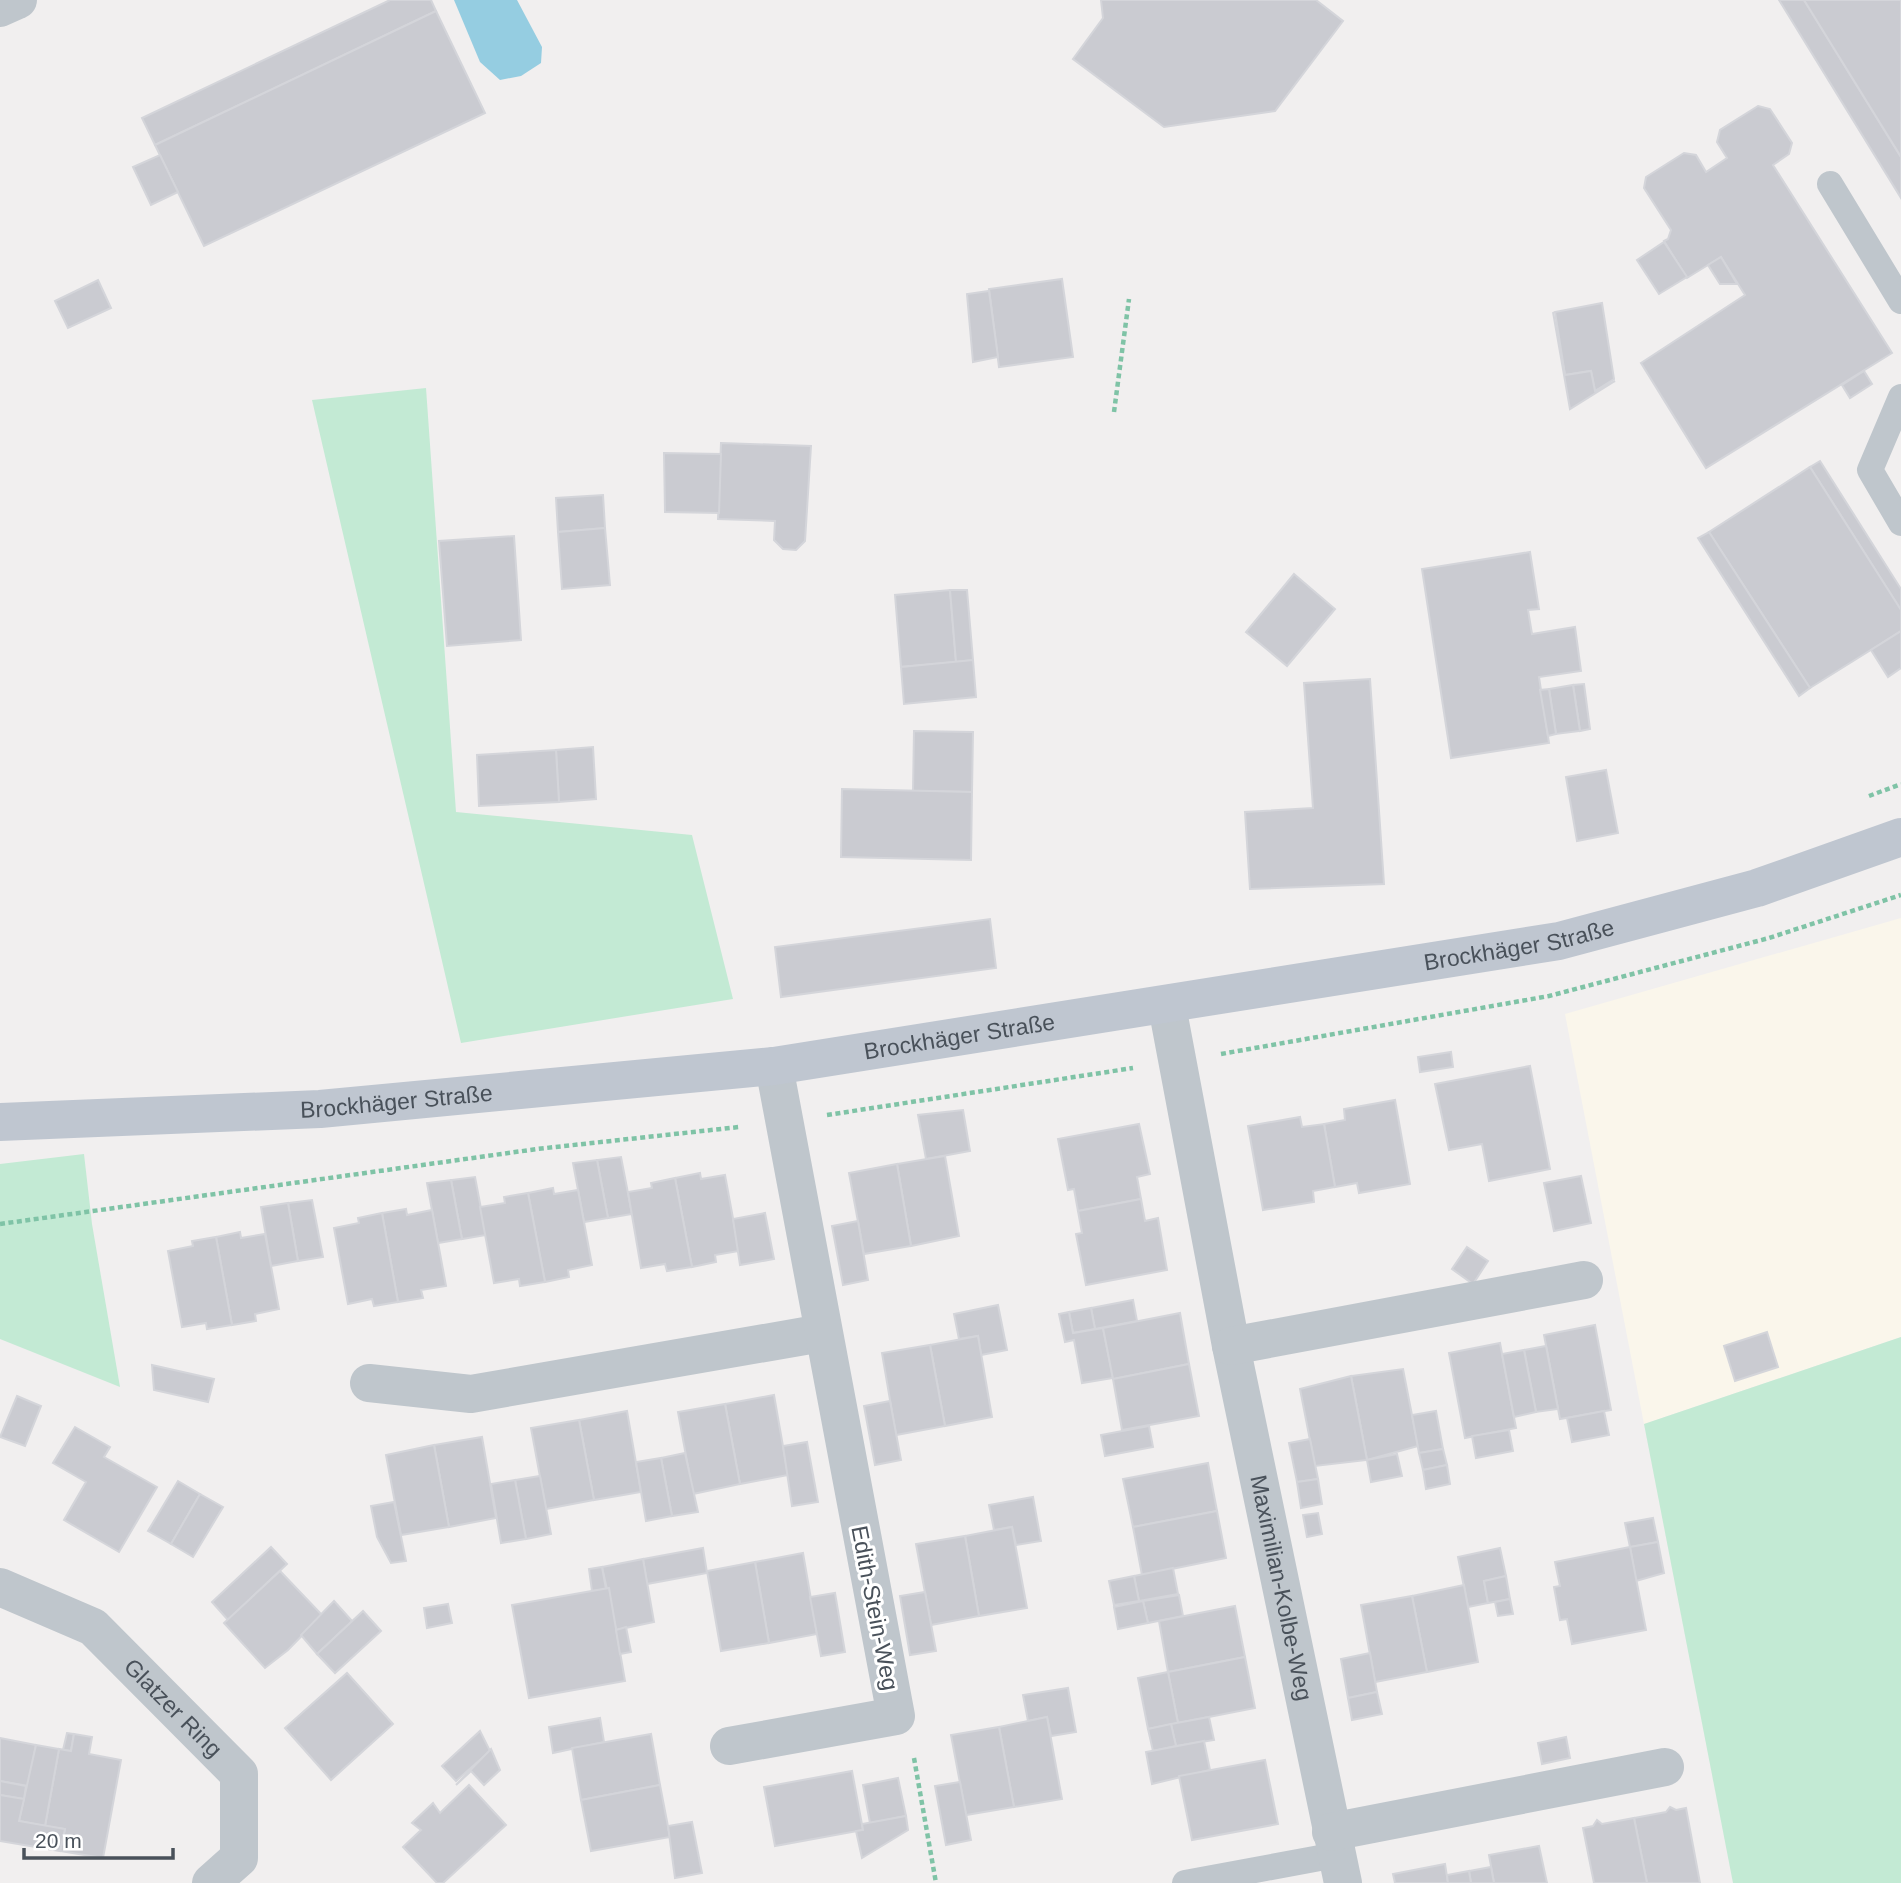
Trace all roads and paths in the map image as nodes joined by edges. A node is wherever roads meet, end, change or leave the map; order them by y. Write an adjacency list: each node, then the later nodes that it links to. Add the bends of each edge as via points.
1 (18, 0): 2 (street)
2 (0, 8)
3 (1830, 184): 5 (lane)
4 (1129, 299): 7 (path)
5 (1901, 300)
6 (1901, 397): 8 (lane, via 1870,470)
7 (1114, 412)
8 (1901, 523)
9 (1901, 785): 10 (path)
10 (1863, 799)
11 (1901, 837): 12 (street, Brockhäger Straße, via 1757,888 1559,941)
12 (1167, 1006): 13 (street, Brockhäger Straße); 17 (street, Maximilian-Kolbe-Weg)
13 (774, 1066): 14 (street, Brockhäger Straße, via 320,1109); 16 (street, Edith-Stein-Weg)
14 (0, 1122)
15 (1584, 1280): 17 (street)
16 (822, 1333): 18 (street, via 471,1394); 20 (street, Edith-Stein-Weg)
17 (1231, 1346): 23 (street, Maximilian-Kolbe-Weg)
18 (369, 1383)
19 (0, 1587): 24 (street, Glatzer Ring, via 93,1627 239,1774 239,1858)
20 (897, 1716): 21 (street, Edith-Stein-Weg); 25 (path, via 911,1740)
21 (729, 1746)
22 (1665, 1767): 23 (street)
23 (1337, 1857): 26 (lane)
24 (211, 1883)
25 (936, 1883)
26 (1185, 1883)

